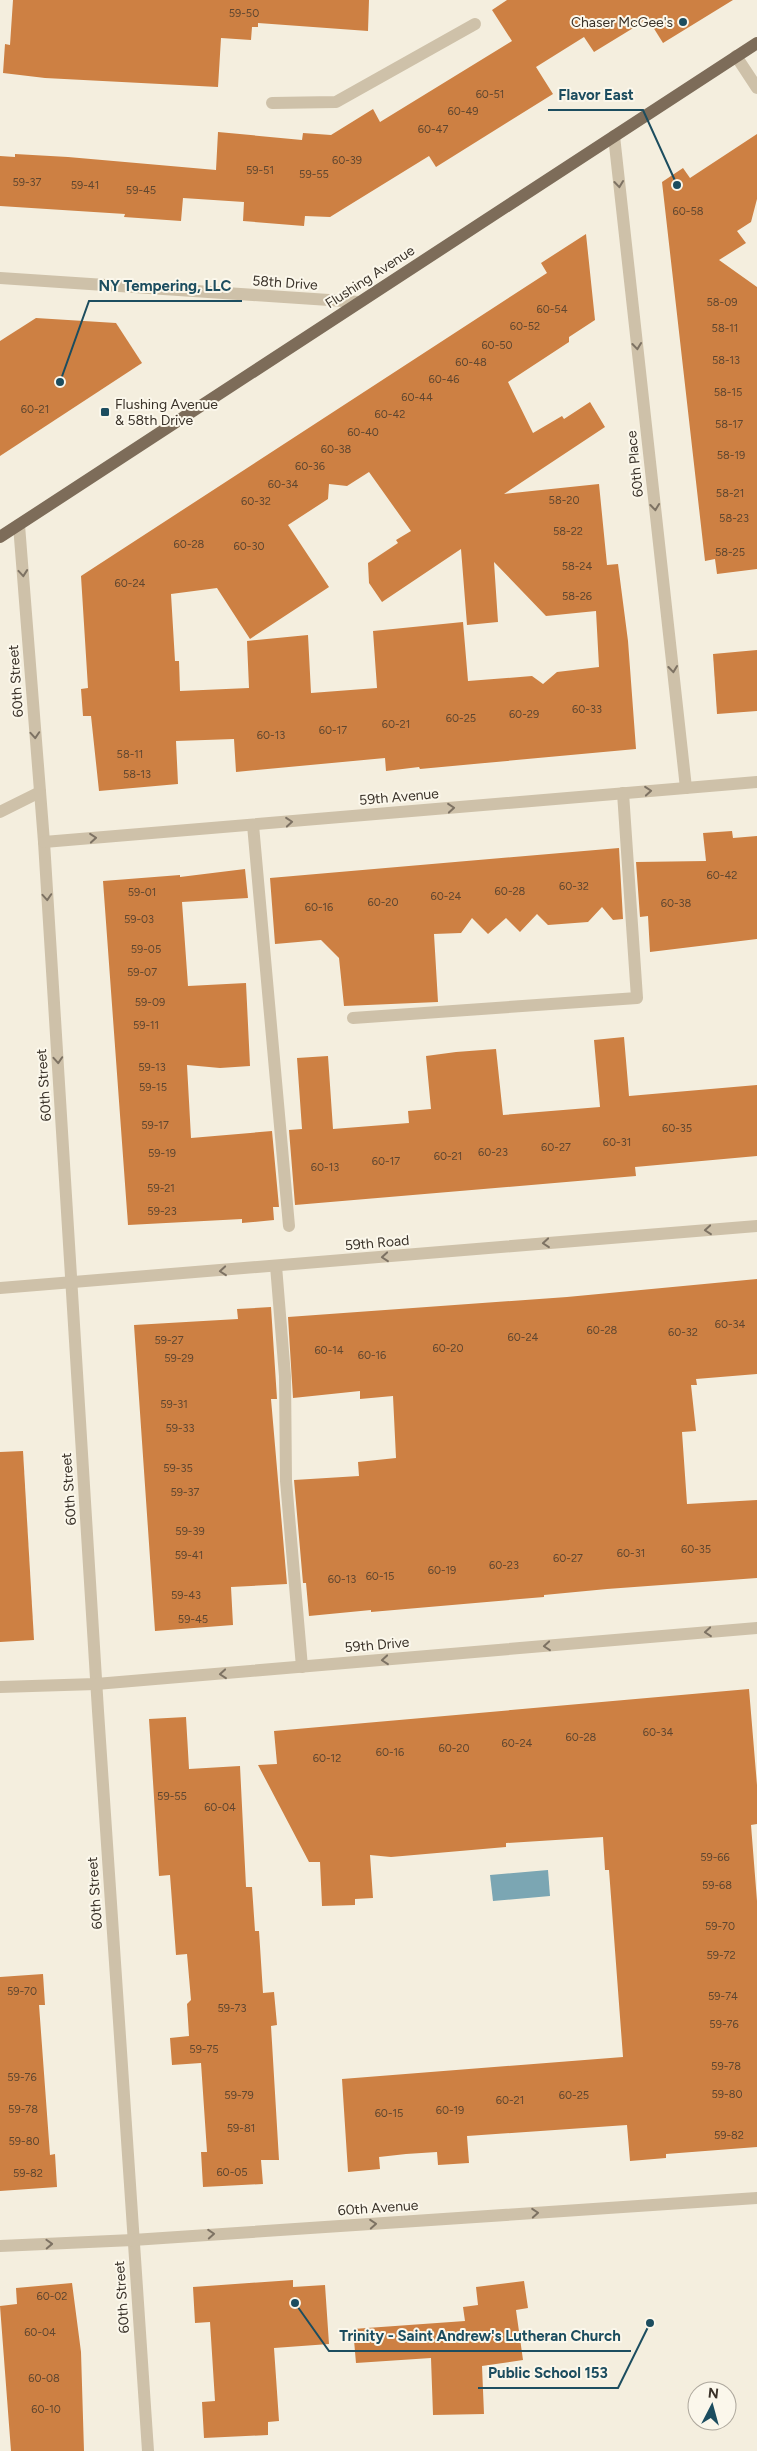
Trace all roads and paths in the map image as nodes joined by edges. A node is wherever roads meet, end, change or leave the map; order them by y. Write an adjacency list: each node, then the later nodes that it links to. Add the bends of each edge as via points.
1 (476, 24): 5 (street, via 336,102)
2 (757, 43): 3 (main road, Flushing Avenue)
3 (736, 56): 4 (street); 6 (main road, Flushing Avenue)
4 (757, 88)
5 (272, 103)
6 (614, 136): 8 (main road, Flushing Avenue); 12 (street, 60th Place, one-way to 12)
7 (0, 278): 8 (street, 58th Drive)
8 (359, 302): 9 (main road, Flushing Avenue)
9 (19, 525): 10 (main road, Flushing Avenue); 13 (street, 60th Street, one-way to 13)
10 (0, 537)
11 (757, 782): 12 (street, 59th Avenue)
12 (686, 788): 14 (street, 59th Avenue, one-way to 12)
13 (40, 792): 15 (street); 17 (street, 60th Street)
14 (623, 793): 16 (street, 59th Avenue, one-way to 14); 18 (street, via 637,998)
15 (0, 812)
16 (254, 825): 17 (street, 59th Avenue, one-way to 16); 19 (street)
17 (44, 842): 22 (street, 60th Street, one-way to 22)
18 (353, 1018)
19 (289, 1226)
20 (757, 1226): 21 (street, 59th Road, one-way to 21)
21 (276, 1266): 22 (street, 59th Road, one-way to 22); 25 (street, via 284,1376 286,1480)
22 (72, 1283): 23 (street, 59th Road); 26 (street, 60th Street)
23 (0, 1288)
24 (757, 1628): 25 (street, 59th Drive, one-way to 25)
25 (302, 1667): 26 (street, 59th Drive, one-way to 26)
26 (96, 1684): 27 (street, 59th Drive); 29 (street, 60th Street)
27 (0, 1688)
28 (757, 2198): 29 (street, 60th Avenue, one-way to 28)
29 (133, 2240): 30 (street, 60th Avenue, one-way to 29); 31 (street, 60th Street)
30 (0, 2246)
31 (148, 2451)

